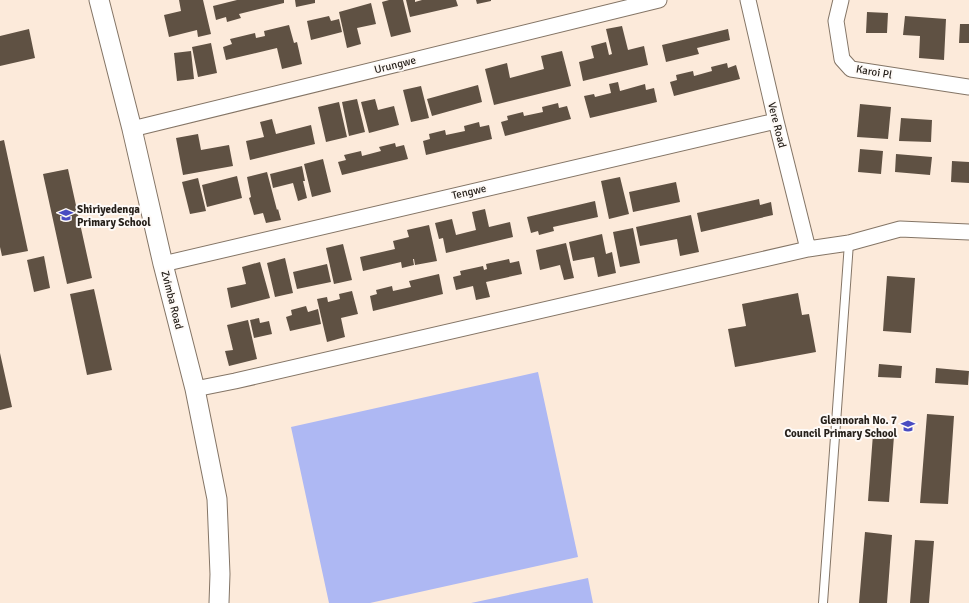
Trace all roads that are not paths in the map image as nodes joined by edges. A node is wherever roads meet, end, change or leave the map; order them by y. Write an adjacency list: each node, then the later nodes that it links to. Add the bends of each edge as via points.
1 (99, 0): 7 (street, Zvimba Road)
2 (659, 0): 7 (street, Urungwe)
3 (748, 0): 6 (street, Vere Road)
4 (841, 0): 5 (street, Karoi Pl, via 836,21 842,59 851,69)
5 (969, 87)
6 (776, 121): 10 (street, Vere Road); 11 (street, Tengwe)
7 (132, 129): 11 (street, Zvimba Road)
8 (969, 232): 9 (street, via 900,229)
9 (849, 243): 10 (street); 14 (lane)
10 (808, 249): 12 (street)
11 (163, 264): 12 (street, Zvimba Road)
12 (195, 389): 13 (street, Zvimba Road, via 217,499)
13 (219, 603)
14 (823, 603)

